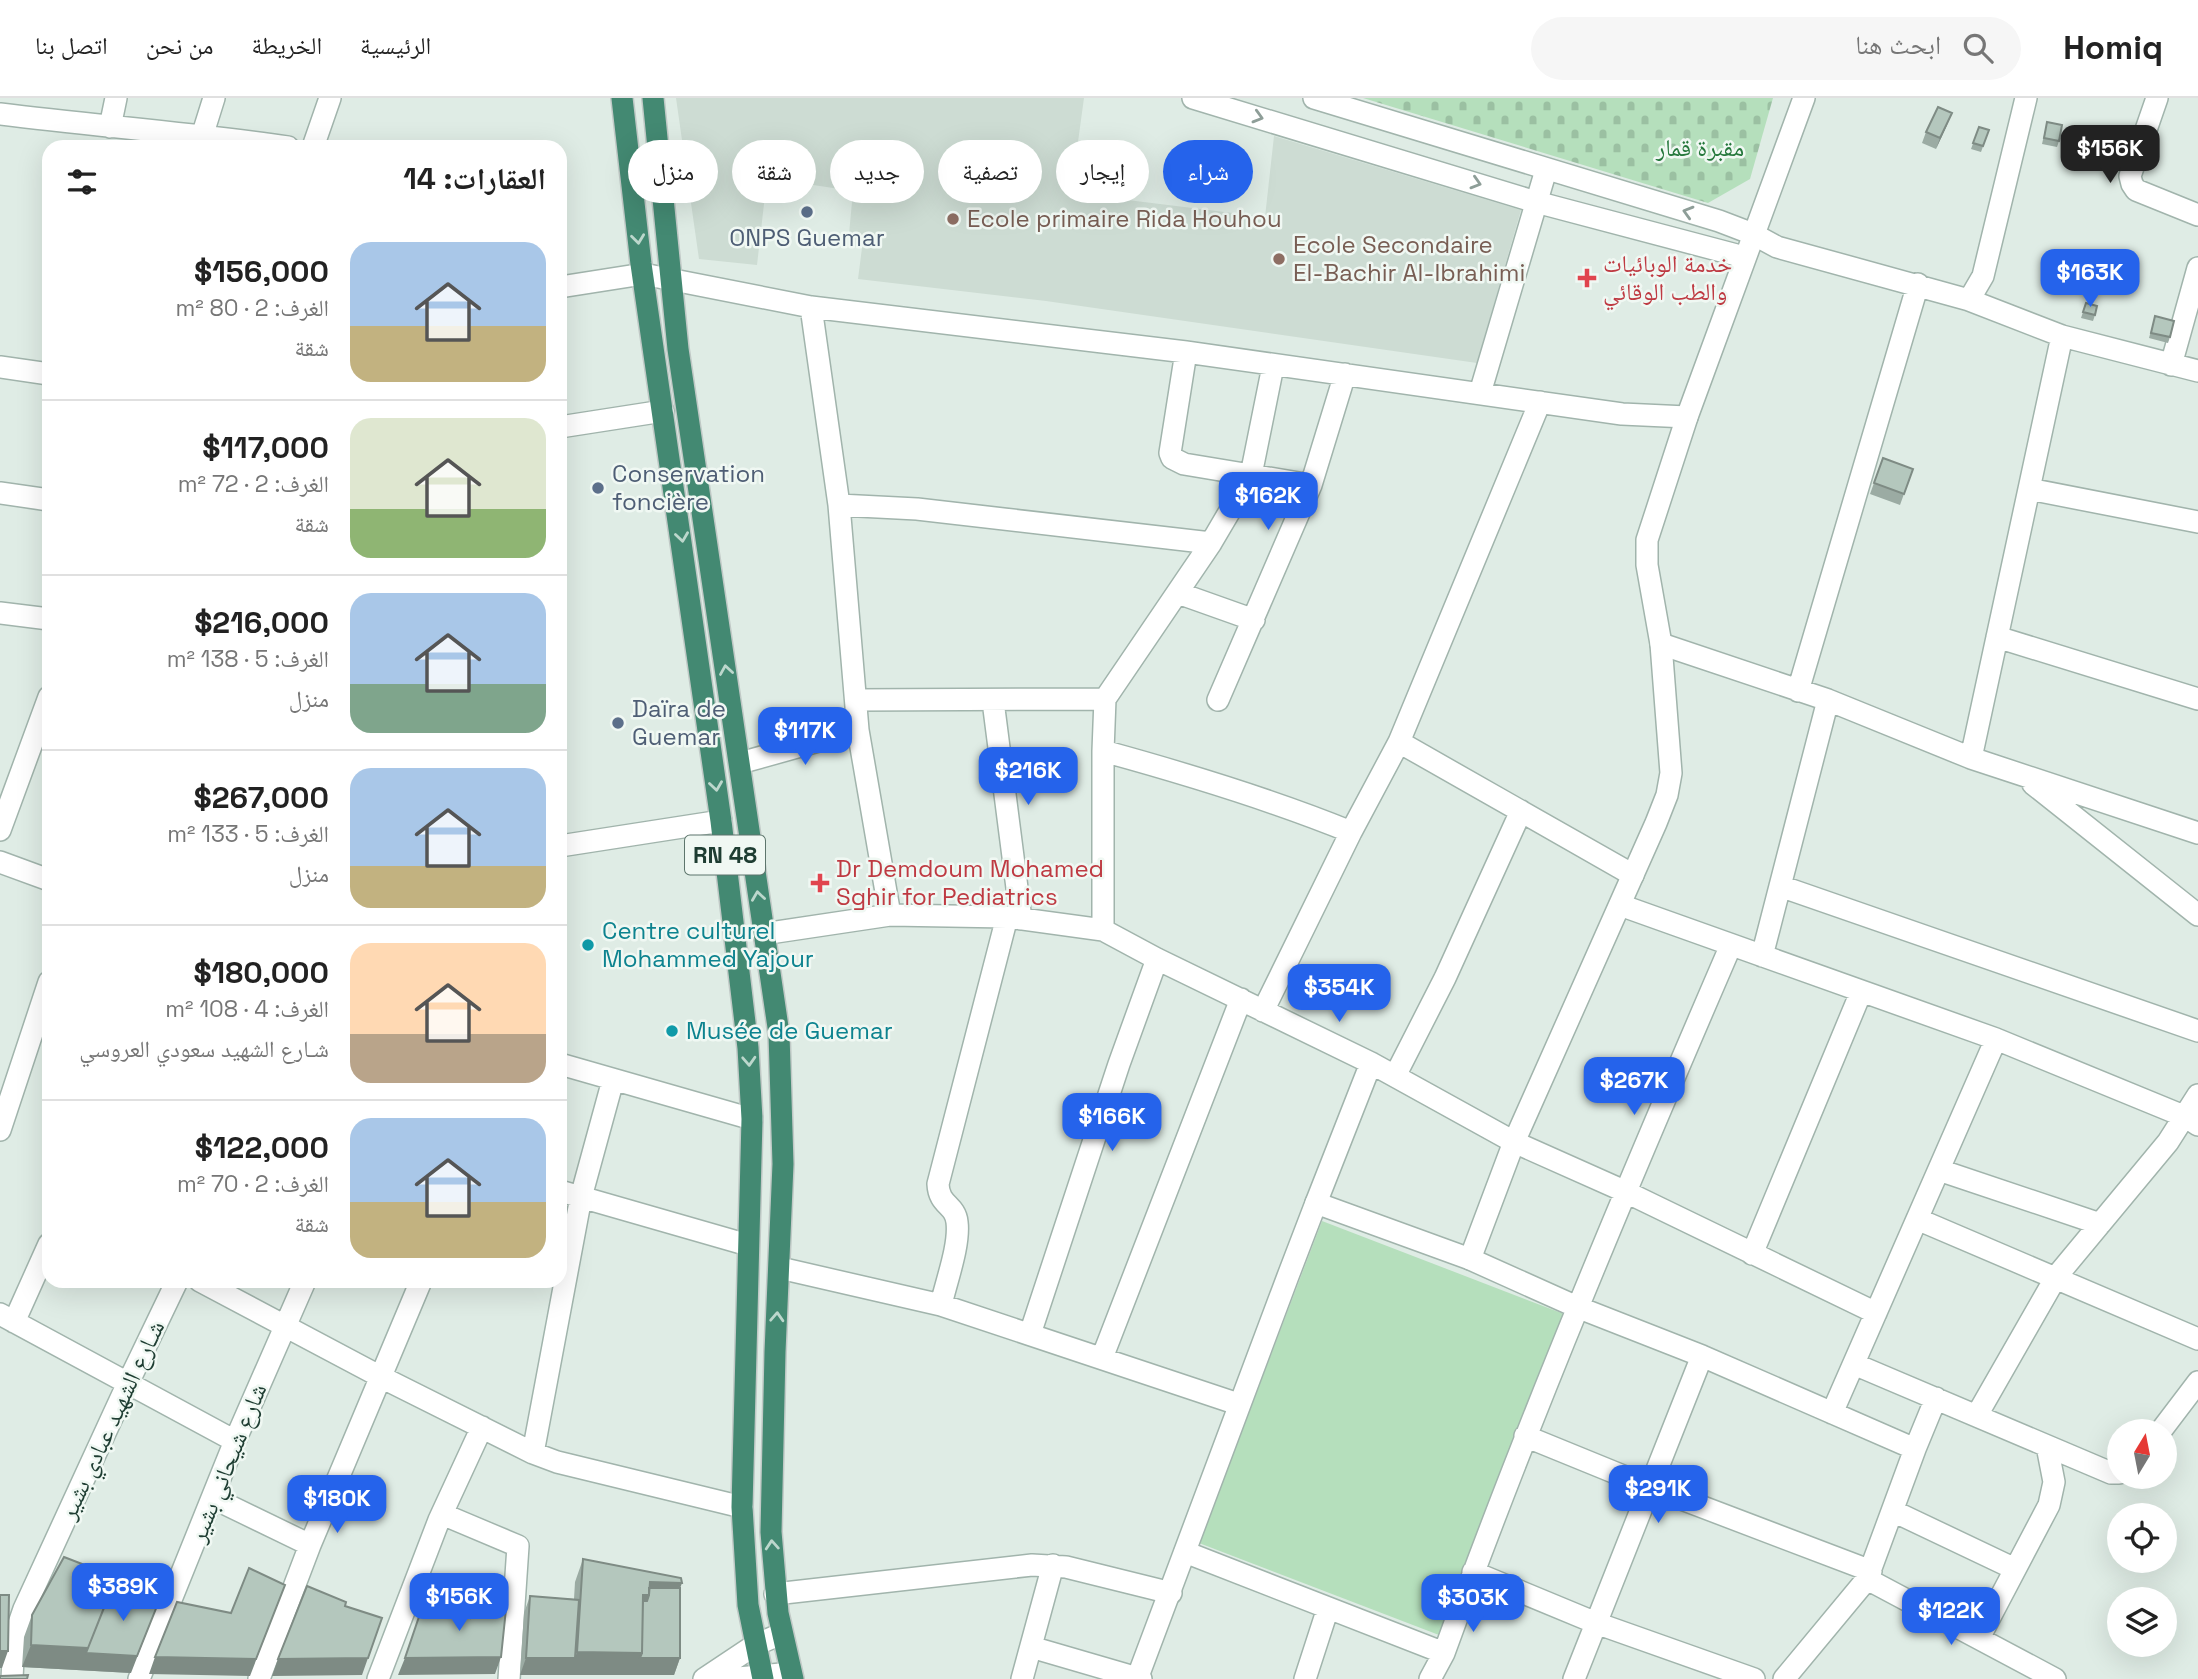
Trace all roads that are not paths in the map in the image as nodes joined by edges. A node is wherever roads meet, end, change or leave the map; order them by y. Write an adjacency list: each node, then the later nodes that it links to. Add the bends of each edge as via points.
1 (1, 98): 12 (street)
2 (116, 98): 15 (street)
3 (214, 98): 17 (street)
4 (330, 98): 18 (street)
5 (622, 98): 27 (highway, RN 48, one-way to 27)
6 (653, 98): 28 (highway, RN 48)
7 (1193, 98): 19 (street, one-way to 19)
8 (1314, 98): 14 (street)
9 (1804, 98): 23 (street)
10 (2026, 98): 31 (street, via 1983,276)
11 (2157, 98): 22 (street, via 2130,176 2132,184 2136,190)
12 (0, 105)
13 (0, 114): 15 (street)
14 (1381, 120): 19 (street); 20 (street)
15 (110, 127): 16 (street)
16 (194, 140)
17 (200, 140)
18 (315, 140)
19 (1370, 150): 21 (street, one-way to 21)
20 (1546, 170): 21 (street); 23 (street, one-way to 20)
21 (1535, 202): 25 (street); 41 (street)
22 (2198, 215)
23 (1753, 234): 24 (street); 25 (street)
24 (1777, 247): 25 (street); 29 (street)
25 (1745, 257): 44 (street)
26 (2198, 268): 35 (street)
27 (643, 274): 28 (street); 30 (street); 43 (highway, RN 48)
28 (670, 278): 32 (street); 68 (highway, RN 48, one-way to 28)
29 (1918, 284): 31 (street); 60 (street)
30 (567, 285)
31 (1969, 300): 33 (street)
32 (811, 307): 34 (street); 51 (street)
33 (2062, 336): 35 (street); 48 (street)
34 (1186, 352): 36 (street); 46 (street, via 1171,458)
35 (2171, 365): 38 (street)
36 (1273, 366): 40 (street); 46 (street)
37 (0, 368): 39 (street)
38 (2198, 371)
39 (42, 373)
40 (1345, 374): 41 (street); 47 (street)
41 (1480, 393): 42 (street)
42 (1540, 402): 44 (street, via 1622,414); 71 (street)
43 (663, 411): 45 (street); 69 (highway, RN 48, one-way to 69)
44 (1687, 417): 59 (street, via 1647,540)
45 (567, 426)
46 (1251, 475): 47 (street); 53 (street)
47 (1311, 485): 57 (street)
48 (2029, 489): 52 (street); 58 (street)
49 (0, 493): 50 (street)
50 (42, 499)
51 (839, 505): 53 (street, via 917,509); 65 (street)
52 (2198, 522)
53 (1211, 543): 54 (street)
54 (1178, 593): 57 (street); 61 (street)
55 (1, 615): 56 (street)
56 (42, 618)
57 (1254, 620): 63 (street)
58 (1997, 637): 62 (street); 73 (street)
59 (1661, 644): 60 (street); 83 (street, via 1671,773 1667,795)
60 (1798, 691): 64 (street)
61 (1105, 699): 66 (street); 72 (street)
62 (2198, 699)
63 (1218, 700)
64 (1828, 700): 73 (street); 85 (street)
65 (856, 701): 66 (street); 70 (street)
66 (993, 701): 89 (street)
67 (42, 715): 78 (street)
68 (733, 716): 69 (highway); 74 (highway, RN 48)
69 (706, 717): 77 (highway, RN 48, one-way to 77)
70 (858, 730): 74 (street); 87 (street)
71 (1399, 741): 76 (street); 79 (street)
72 (1103, 751): 79 (street, via 1294,809); 90 (street)
73 (1971, 758): 75 (street)
74 (740, 763): 91 (highway, RN 48, one-way to 74)
75 (2020, 774): 80 (street); 88 (street)
76 (1521, 811): 83 (street); 103 (street)
77 (721, 821): 81 (street); 106 (highway, RN 48, one-way to 106)
78 (0, 830)
79 (1352, 832): 98 (street)
80 (2198, 833)
81 (567, 845)
82 (0, 863): 84 (street)
83 (1633, 875): 86 (street)
84 (42, 878)
85 (1780, 886): 93 (street); 99 (street)
86 (1620, 905): 92 (street); 109 (street)
87 (890, 915): 89 (street); 91 (street)
88 (2198, 915)
89 (1014, 918): 90 (street); 129 (street, via 938,1184 939,1195 954,1211 957,1222)
90 (1103, 930): 94 (street)
91 (763, 934): 121 (highway, RN 48, via 779,1034 783,1138)
92 (1731, 945): 93 (street); 111 (street)
93 (1762, 956): 95 (street)
94 (1157, 959): 96 (street); 134 (street)
95 (1861, 992): 100 (street); 118 (street)
96 (1241, 999): 98 (street); 137 (street)
97 (42, 1003): 108 (street)
98 (1263, 1011): 101 (street)
99 (2198, 1031)
100 (1996, 1040): 107 (street); 110 (street)
101 (1371, 1063): 103 (street); 114 (street)
102 (567, 1067): 104 (street)
103 (1395, 1076): 109 (street)
104 (613, 1080): 106 (street); 113 (street)
105 (2198, 1094): 107 (street)
106 (752, 1119): 117 (highway, RN 48)
107 (2192, 1121): 116 (street, via 2168,1142)
108 (0, 1128)
109 (1514, 1142): 111 (street); 120 (street)
110 (1939, 1170): 115 (street); 116 (street)
111 (1624, 1191): 118 (street); 130 (street)
112 (567, 1193): 113 (street)
113 (581, 1197): 117 (street); 122 (street)
114 (1316, 1203): 120 (street); 143 (street)
115 (1917, 1219): 123 (street); 131 (street)
116 (2100, 1224): 123 (street)
117 (748, 1245): 156 (highway, RN 48)
118 (1752, 1254): 131 (street)
119 (42, 1256): 132 (street)
120 (1470, 1259): 130 (street)
121 (780, 1268): 129 (street); 166 (highway, RN 48, one-way to 121, via 772,1518)
122 (567, 1271)
123 (2056, 1278): 135 (street); 145 (street)
124 (174, 1288): 141 (street, شـارع الشهيد عبادي بشير)
125 (213, 1288): 133 (street)
126 (302, 1288): 133 (street, شارع شيحاني بشير)
127 (418, 1288): 139 (street)
128 (564, 1288): 152 (street)
129 (941, 1305): 134 (street)
130 (1577, 1307): 136 (street); 148 (street)
131 (1876, 1313): 138 (street)
132 (7, 1318): 141 (street)
133 (286, 1326): 139 (street); 149 (street, شارع شيحاني بشير)
134 (1030, 1334): 137 (street)
135 (2198, 1339)
136 (1702, 1356): 144 (street); 154 (street)
137 (1102, 1358): 143 (street)
138 (1854, 1364): 142 (street); 144 (street)
139 (381, 1377): 147 (street); 159 (street)
140 (2198, 1382): 146 (street)
141 (128, 1383): 149 (street); 177 (street, شـارع الشهيد عبادي بشير, via 24,1609 14,1638)
142 (1936, 1398): 145 (street); 151 (street)
143 (1238, 1404): 160 (street)
144 (1832, 1413): 151 (street)
145 (1977, 1415): 150 (street)
146 (2170, 1419)
147 (482, 1427): 152 (street); 158 (street)
148 (1525, 1436): 154 (street); 163 (street)
149 (235, 1441): 155 (street, شارع شيحاني بشير)
150 (2047, 1446): 153 (street); 162 (street, via 2052,1495)
151 (1915, 1450): 157 (street)
152 (533, 1452): 156 (street, via 557,1462)
153 (2107, 1471)
154 (1650, 1487): 164 (street); 168 (street)
155 (213, 1498): 159 (street); 178 (street, شارع شيحاني بشير)
156 (742, 1507): 171 (highway, RN 48, via 745,1579)
157 (1893, 1511): 162 (street); 164 (street)
158 (442, 1514): 180 (street); 181 (street, via 518,1546)
159 (310, 1545): 179 (street)
160 (1185, 1552): 165 (street); 167 (street)
161 (1054, 1565): 165 (street); 166 (street); 172 (street)
162 (2015, 1569): 170 (street)
163 (1473, 1572): 168 (street); 173 (street)
164 (1869, 1575): 170 (street); 189 (street)
165 (1171, 1593): 185 (street)
166 (775, 1594): 169 (highway, RN 48)
167 (1328, 1608): 173 (street); 186 (street)
168 (1596, 1623): 187 (street); 188 (street)
169 (781, 1634): 171 (street); 174 (highway, RN 48)
170 (1979, 1638): 190 (street)
171 (755, 1645): 175 (highway, RN 48); 182 (street)
172 (1031, 1647): 184 (street); 185 (street)
173 (1444, 1653): 176 (street)
174 (792, 1676): 175 (street)
175 (763, 1677): 183 (street)
176 (1434, 1678)
177 (12, 1679)
178 (139, 1679)
179 (259, 1679)
180 (378, 1679)
181 (509, 1679)
182 (704, 1679)
183 (728, 1679)
184 (1022, 1679)
185 (1139, 1679)
186 (1305, 1679)
187 (1574, 1679)
188 (1754, 1679)
189 (1784, 1679)
190 (2055, 1679)

